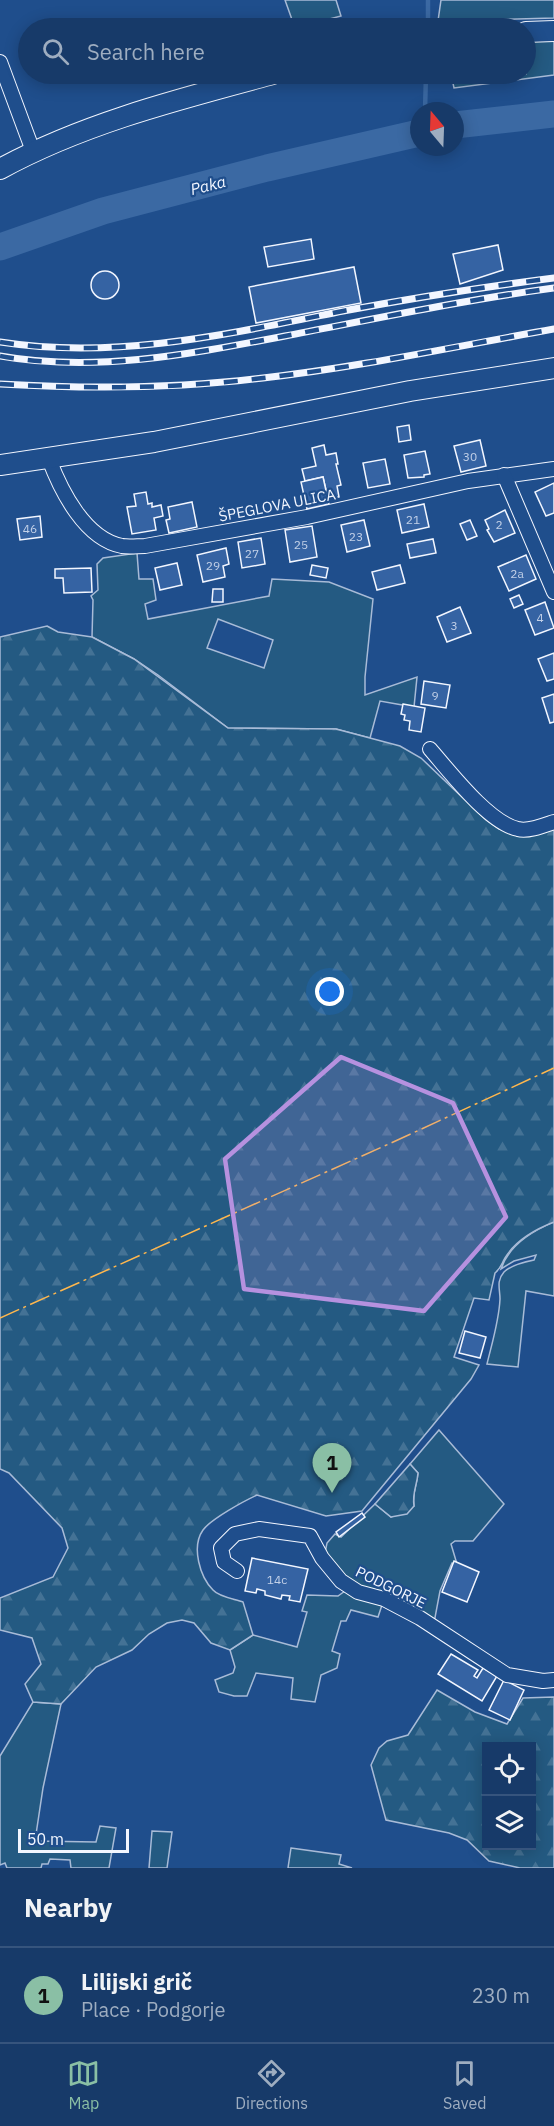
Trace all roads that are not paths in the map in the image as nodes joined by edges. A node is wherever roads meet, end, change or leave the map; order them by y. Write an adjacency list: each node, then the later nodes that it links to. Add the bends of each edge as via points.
1 (554, 31): 2 (main road)
2 (536, 32)
3 (0, 62): 5 (street)
4 (235, 84): 5 (main road, via 88,129)
5 (33, 151): 6 (main road)
6 (0, 169)
7 (554, 368): 8 (main road)
8 (49, 459): 9 (main road); 11 (street, ŠPEGLOVA ULICA, via 67,499 94,532 123,546 145,546 307,517)
9 (1, 464)
10 (554, 469): 11 (street, ŠPEGLOVA ULICA)
11 (504, 475): 12 (street)
12 (554, 592)
13 (430, 749): 14 (street, via 501,822 520,830)
14 (554, 822)
15 (237, 1571): 16 (street, PODGORJE, via 224,1562 221,1548 235,1534 259,1529 310,1536 341,1581 358,1592 384,1599 420,1618 507,1675)
16 (554, 1680)

